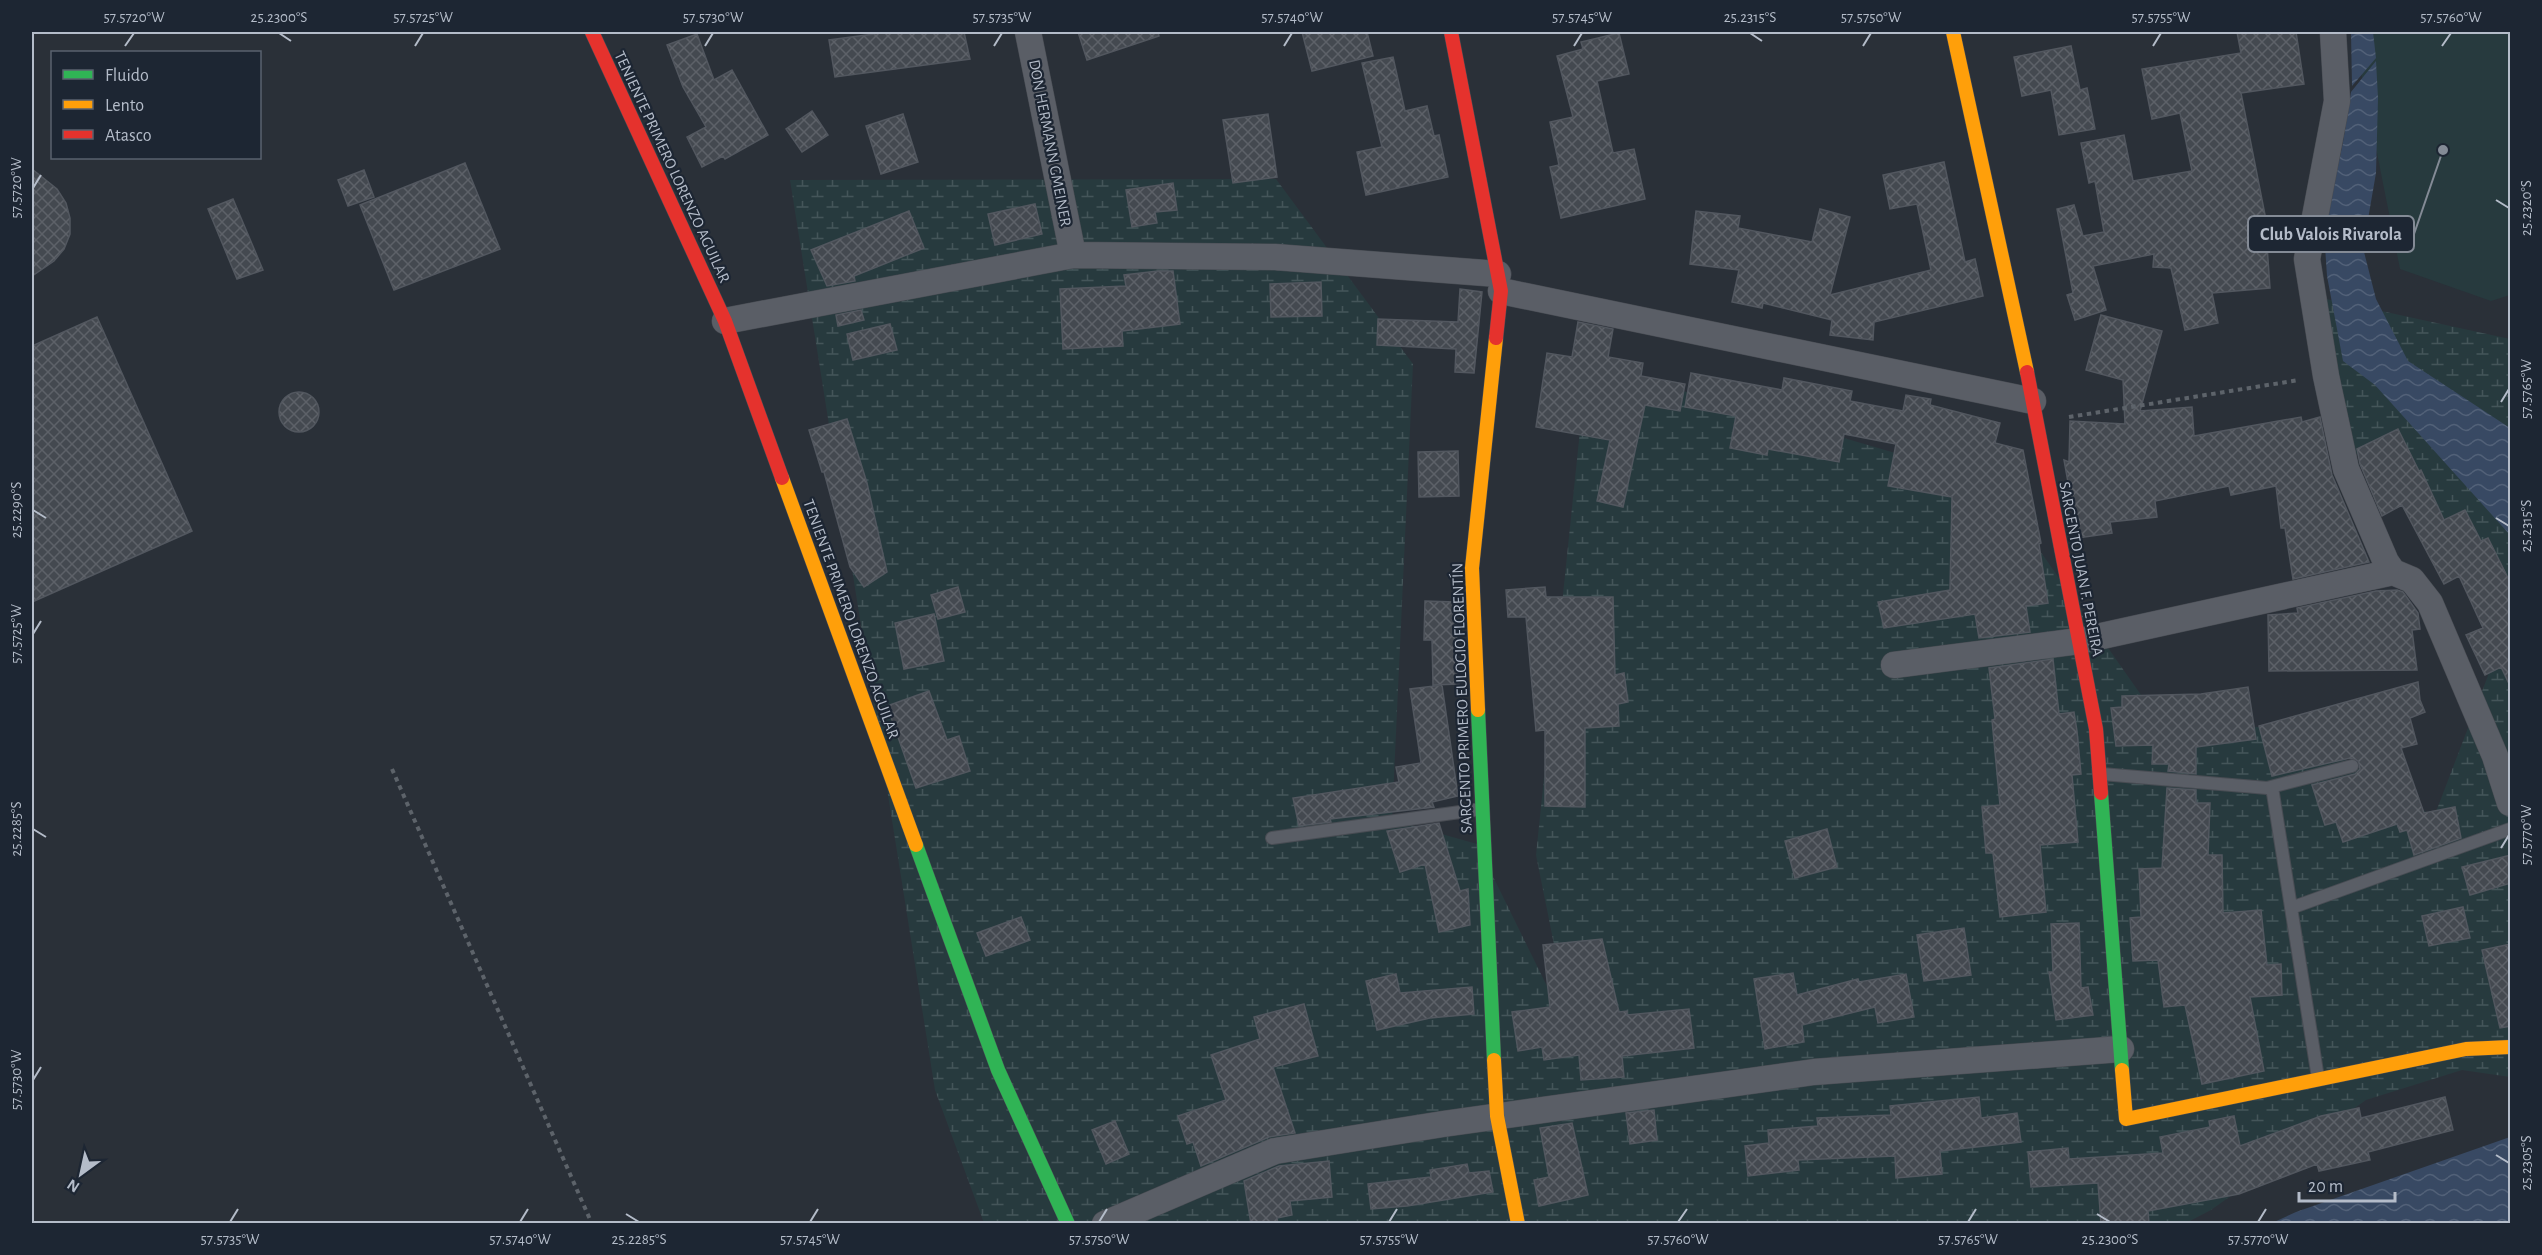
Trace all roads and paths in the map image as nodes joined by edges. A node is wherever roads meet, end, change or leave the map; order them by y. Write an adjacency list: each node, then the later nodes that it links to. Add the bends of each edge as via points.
1 (592, 32): 8 (street, TENIENTE PRIMERO LORENZO AGUILAR)
2 (1028, 32): 6 (street, DON HERMANN GMEINER)
3 (1451, 32): 7 (street, SARGENTO PRIMERO EULOGIO FLORENTÍN)
4 (1953, 32): 10 (street, SARGENTO JUAN F. PEREIRA)
5 (2333, 32): 9 (street, via 2337,101 2307,259)
6 (1073, 255): 7 (street, via 1275,257); 8 (street)
7 (1500, 283): 10 (street); 19 (street, SARGENTO PRIMERO EULOGIO FLORENTÍN, via 1472,568)
8 (725, 321): 28 (street, TENIENTE PRIMERO LORENZO AGUILAR, via 998,1070)
9 (2326, 375): 10 (path); 11 (street, via 2346,469)
10 (2035, 412): 12 (street, SARGENTO JUAN F. PEREIRA)
11 (2393, 572): 12 (street); 18 (street, via 2412,580 2430,603)
12 (2079, 642): 13 (street); 16 (street, SARGENTO JUAN F. PEREIRA, via 2096,729)
13 (1894, 665)
14 (2352, 766): 17 (lane)
15 (392, 769): 27 (path)
16 (2100, 774): 17 (lane); 24 (street, SARGENTO JUAN F. PEREIRA)
17 (2272, 787): 22 (lane)
18 (2511, 803)
19 (1483, 809): 21 (lane); 26 (street, SARGENTO PRIMERO EULOGIO FLORENTÍN)
20 (2511, 830): 22 (lane)
21 (1272, 838)
22 (2291, 908): 25 (lane)
23 (2511, 1047): 25 (street, via 2466,1049)
24 (2121, 1049): 25 (street, SARGENTO JUAN F. PEREIRA, via 2126,1119); 26 (street, via 1814,1072)
25 (2318, 1080)
26 (1497, 1116): 29 (street, via 1275,1151); 30 (street, SARGENTO PRIMERO EULOGIO FLORENTÍN)
27 (592, 1224)
28 (1068, 1224)
29 (1105, 1224)
30 (1518, 1224)

